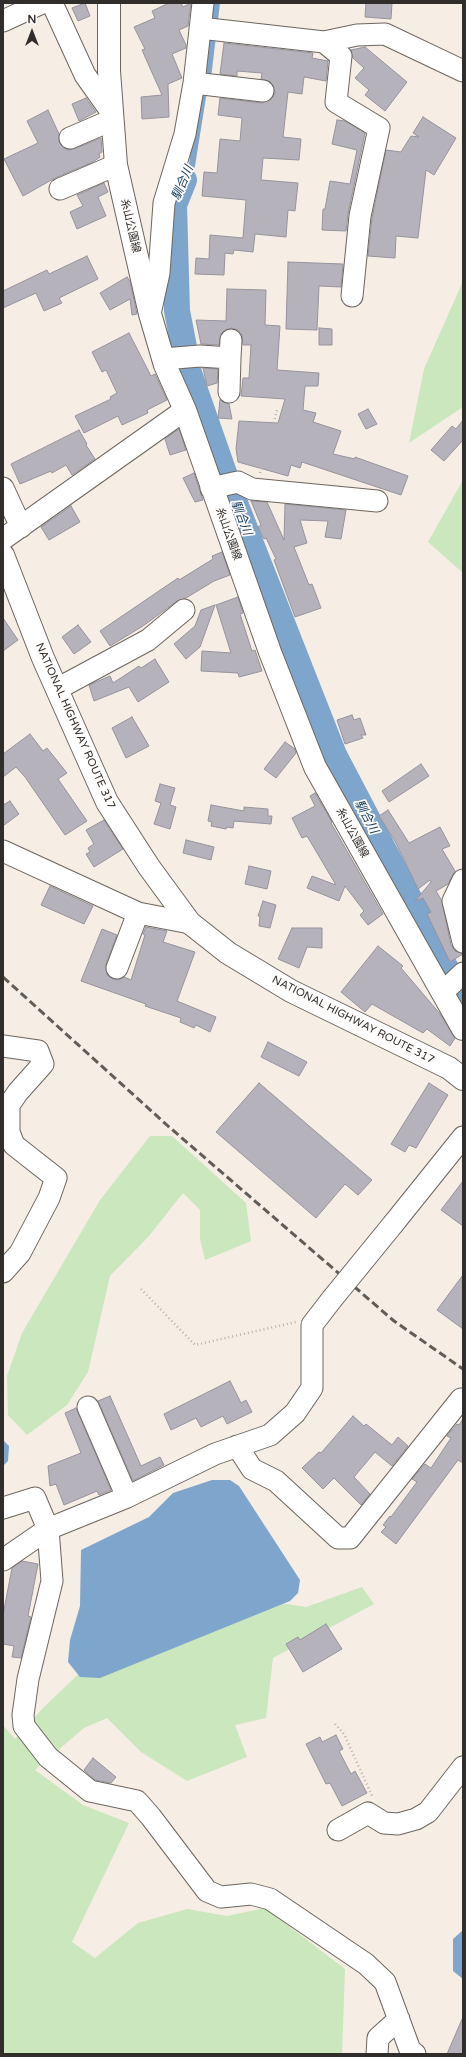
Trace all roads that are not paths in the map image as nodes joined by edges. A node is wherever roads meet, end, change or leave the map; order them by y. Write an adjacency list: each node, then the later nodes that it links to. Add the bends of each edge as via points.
1 (42, 3): 5 (street)
2 (52, 3): 11 (street, via 85,75)
3 (109, 3): 11 (main road, 糸山公園線)
4 (203, 3): 6 (street)
5 (3, 21)
6 (200, 28): 7 (street); 9 (street)
7 (324, 42): 8 (street, via 357,35 385,34); 15 (street, via 341,56 336,102 379,128 360,216)
8 (463, 71)
9 (194, 83): 10 (street); 16 (street, via 185,134 164,203 159,273)
10 (263, 91)
11 (112, 117): 12 (street); 13 (main road, 糸山公園線)
12 (70, 138)
13 (116, 165): 14 (street); 16 (main road, 糸山公園線)
14 (60, 189)
15 (352, 296)
16 (150, 314): 17 (main road, 糸山公園線)
17 (163, 359): 18 (street, via 200,356 230,349); 19 (main road, 糸山公園線)
18 (229, 392)
19 (185, 410): 21 (main road, 糸山公園線); 23 (street)
20 (3, 488): 23 (street)
21 (212, 488): 22 (street, via 238,482 252,489); 35 (main road, 糸山公園線, via 270,652 315,766)
22 (377, 501)
23 (21, 527): 24 (street)
24 (3, 539)
25 (3, 555): 27 (main road, NATIONAL HIGHWAY ROUTE 317)
26 (184, 610): 27 (street, via 148,640)
27 (57, 689): 31 (main road, NATIONAL HIGHWAY ROUTE 317, via 107,802 149,867)
28 (3, 851): 30 (street)
29 (463, 880): 32 (street, via 453,901)
30 (138, 913): 31 (street); 33 (street)
31 (190, 923): 38 (main road, NATIONAL HIGHWAY ROUTE 317, via 228,954 291,991 449,1068)
32 (463, 942)
33 (117, 968)
34 (463, 973): 35 (street)
35 (443, 992): 36 (main road, 糸山公園線)
36 (463, 1029)
37 (3, 1046): 40 (street, via 38,1051 43,1064 10,1105 9,1132 14,1145 56,1178 49,1198 20,1253)
38 (463, 1079)
39 (463, 1137): 43 (street, bridge, via 312,1325 312,1388 296,1414 270,1435)
40 (3, 1272)
41 (463, 1400): 43 (street, via 460,1399 350,1538 338,1538 276,1481 252,1469)
42 (88, 1407): 44 (street)
43 (237, 1446): 44 (street)
44 (127, 1497): 46 (street)
45 (3, 1508): 46 (street, via 35,1498)
46 (48, 1529): 47 (street); 50 (street, via 52,1581 28,1679 24,1726 48,1758 90,1791 137,1801 208,1891 221,1897 251,1894 270,1899 366,1964 385,1982)
47 (3, 1560)
48 (463, 1767): 49 (street, via 428,1812 416,1819 398,1824 384,1823 368,1813)
49 (338, 1830)
50 (399, 2019): 51 (street, via 378,2038); 52 (street, via 410,2050)
51 (377, 2054)
52 (415, 2054)

